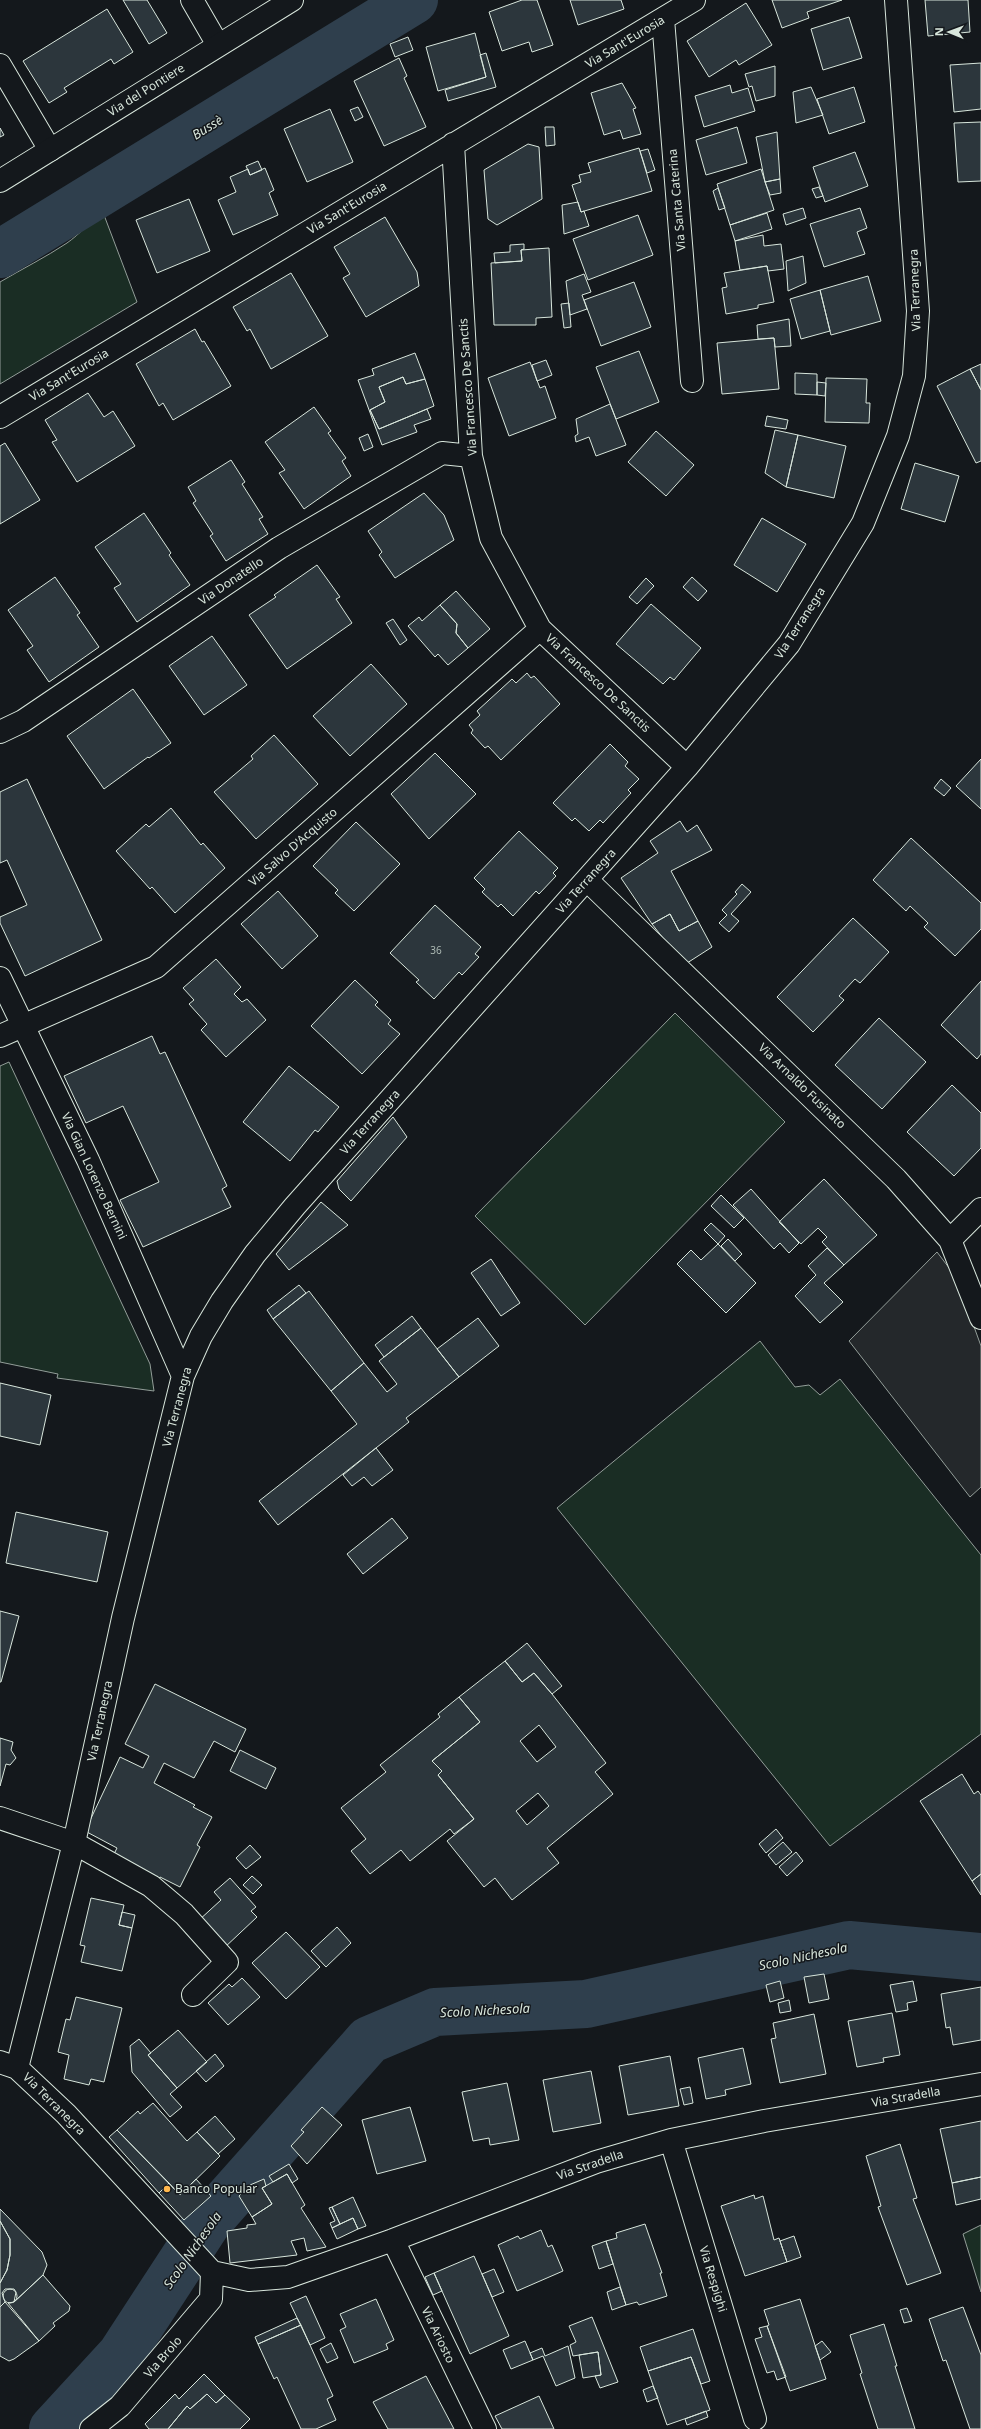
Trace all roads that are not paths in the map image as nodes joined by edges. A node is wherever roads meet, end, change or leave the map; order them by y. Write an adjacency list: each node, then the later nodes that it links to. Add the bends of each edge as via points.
1 (192, 0): 6 (street)
2 (292, 0): 6 (street, Via del Pontiere)
3 (694, 0): 5 (street, Via Sant'Eurosia)
4 (896, 0): 16 (street, Via Terranegra, via 918,311 914,376 898,436 863,523 789,644)
5 (663, 19): 8 (street, Via Sant'Eurosia); 11 (street, Via Santa Caterina)
6 (218, 45): 9 (street, Via del Pontiere)
7 (0, 65): 9 (street)
8 (454, 144): 12 (street, Via Sant'Eurosia); 13 (street, Via Francesco De Sanctis)
9 (50, 150): 10 (street, Via del Pontiere)
10 (0, 181)
11 (692, 381)
12 (0, 417)
13 (471, 456): 14 (street, Via Francesco De Sanctis, via 491,538); 15 (street, Via Donatello, via 442,453 415,468 279,548 23,721)
14 (540, 629): 16 (street, Via Francesco De Sanctis); 19 (street, Via Salvo D'Acquisto, via 156,967)
15 (0, 732)
16 (688, 767): 17 (street, Via Terranegra)
17 (587, 880): 22 (street, Via Arnaldo Fusinato, via 896,1179); 24 (street, Via Terranegra, via 254,1254 201,1336)
18 (0, 978): 19 (street, Via Gian Lorenzo Bernini)
19 (22, 1026): 20 (street); 24 (street, Via Gian Lorenzo Bernini, via 88,1160)
20 (0, 1036)
21 (981, 1209): 22 (street)
22 (950, 1240): 23 (street, Via Arnaldo Fusinato)
23 (981, 1318)
24 (183, 1376): 26 (street, Via Terranegra, via 121,1624)
25 (0, 1818): 26 (street)
26 (74, 1843): 27 (street, via 151,1886 184,1914 227,1962); 28 (street, Via Terranegra)
27 (193, 1996)
28 (9, 2065): 32 (street, Via Terranegra, via 66,2114)
29 (981, 2084): 30 (street, Via Stradella, via 764,2121)
30 (670, 2140): 31 (street, Via Stradella, via 596,2162); 33 (street, Via Respighi)
31 (393, 2240): 32 (street, Via Stradella, via 288,2277 248,2280); 35 (street, Via Ariosto)
32 (207, 2268): 34 (street, Via Brolo, via 211,2299 120,2406)
33 (755, 2419)
34 (91, 2429)
35 (485, 2429)

